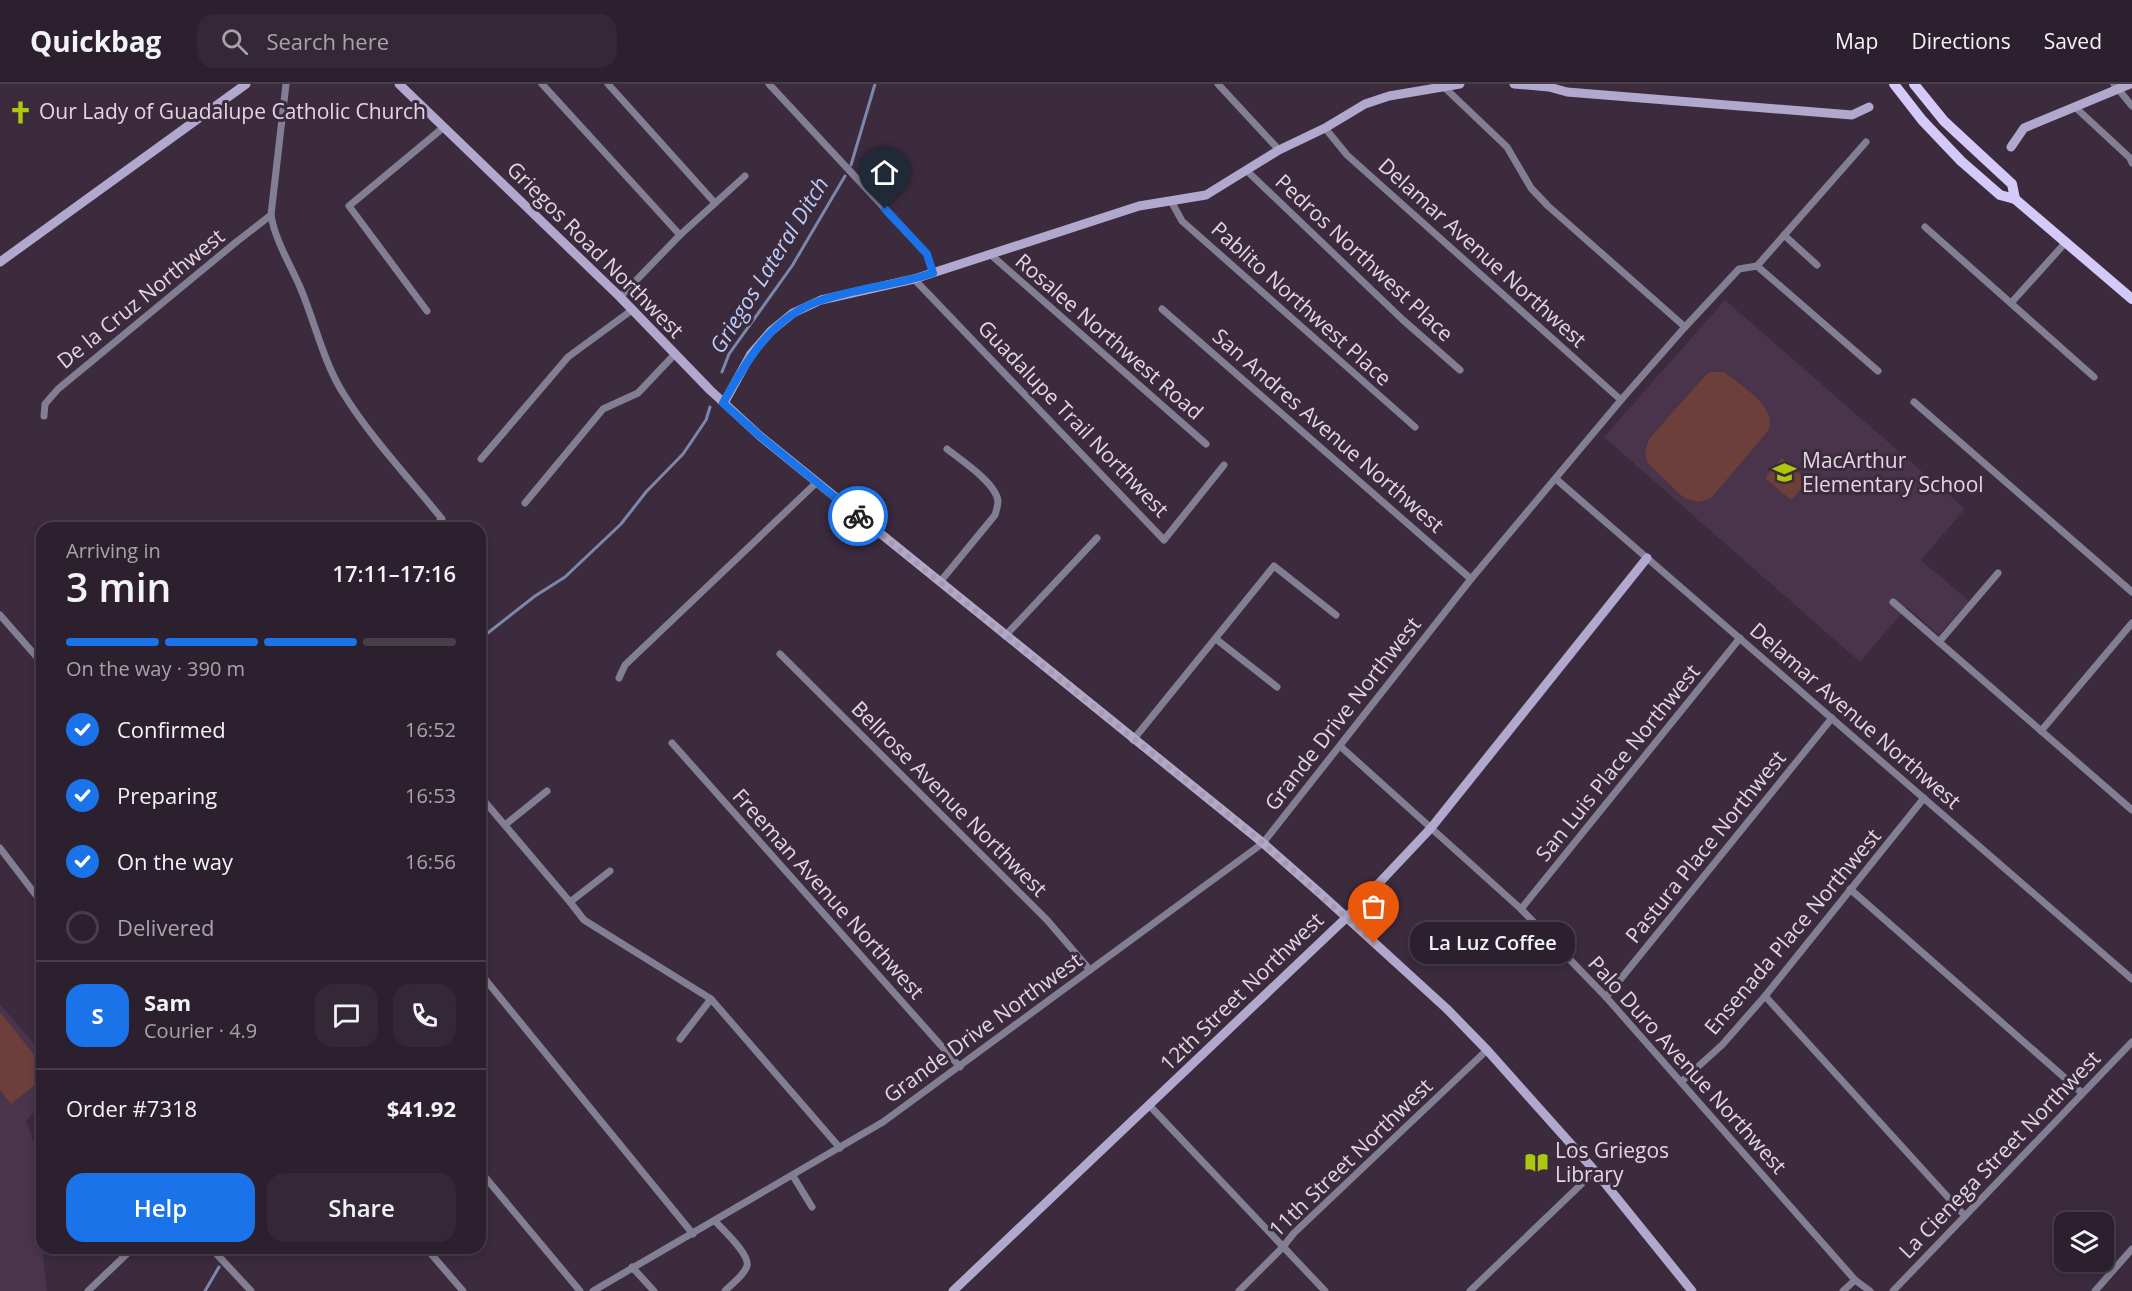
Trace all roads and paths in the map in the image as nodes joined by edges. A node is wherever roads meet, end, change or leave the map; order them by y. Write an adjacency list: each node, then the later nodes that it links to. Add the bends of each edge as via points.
1 (246, 84): 35 (street)
2 (286, 84): 29 (street)
3 (399, 84): 18 (street, Griegos Road Northwest)
4 (542, 84): 31 (street)
5 (608, 84): 28 (street)
6 (769, 84): 38 (street, via 927,254)
7 (1218, 84): 22 (street)
8 (1460, 84): 14 (street)
9 (1514, 84): 16 (street, via 1567,92 1852,115)
10 (1894, 84): 26 (main road, via 1961,160 2000,195)
11 (1914, 84): 26 (main road, via 1944,121 2012,184)
12 (2130, 84): 13 (street)
13 (2116, 86): 15 (street); 17 (street)
14 (1443, 87): 19 (street, via 1365,104); 46 (street, via 1503,142 1531,188 1548,206)
15 (2132, 106)
16 (1869, 107)
17 (2075, 107): 21 (street, via 2024,128); 23 (street)
18 (444, 127): 40 (street, Griegos Road Northwest); 45 (street, via 349,206)
19 (1324, 128): 22 (street); 51 (street, Delamar Avenue Northwest, via 1347,155)
20 (1866, 142): 32 (street, Grande Drive Northwest)
21 (2011, 147)
22 (1279, 150): 24 (street)
23 (2132, 163)
24 (1246, 170): 27 (street, via 1206,195); 48 (street, Pedros Northwest Place)
25 (745, 176): 28 (street)
26 (2016, 199): 33 (main road)
27 (1172, 201): 34 (street, via 1139,206); 55 (street, Pablito Northwest Place, via 1182,221)
28 (716, 203): 31 (street)
29 (272, 215): 54 (street, De la Cruz Northwest, via 58,389 45,404); 63 (street, via 273,227 343,392 442,519)
30 (1925, 227): 42 (street)
31 (680, 235): 40 (street)
32 (1784, 235): 36 (street); 37 (street, Grande Drive Northwest)
33 (2066, 242): 41 (main road); 42 (street)
34 (990, 254): 38 (street); 56 (street, Rosalee Northwest Road)
35 (0, 262)
36 (1817, 265)
37 (1757, 266): 46 (street, Grande Drive Northwest, via 1739,269); 49 (street)
38 (933, 273): 39 (street)
39 (914, 279): 53 (street, via 821,300 793,313 751,354); 59 (street, Guadalupe Trail Northwest, via 1164,540)
40 (620, 297): 44 (street, Griegos Road Northwest)
41 (2132, 299)
42 (2011, 303): 50 (street)
43 (1162, 309): 67 (street, San Andres Avenue Northwest)
44 (632, 310): 47 (street, Griegos Road Northwest); 58 (street, via 568,357)
45 (427, 311)
46 (1685, 327): 51 (street, Grande Drive Northwest)
47 (675, 354): 53 (street, Griegos Road Northwest); 62 (street, via 638,393 603,409)
48 (1460, 370)
49 (1878, 371)
50 (2094, 376)
51 (1621, 400): 60 (street, Grande Drive Northwest)
52 (1914, 402): 69 (street)
53 (723, 403): 61 (street, Griegos Road Northwest)
54 (44, 416)
55 (1415, 427)
56 (1206, 444)
57 (947, 449): 68 (street, via 986,482 998,503 995,515)
58 (481, 459)
59 (1224, 465)
60 (1556, 479): 65 (street, Delamar Avenue Northwest); 67 (street, Grande Drive Northwest)
61 (816, 483): 68 (street, Griegos Road Northwest); 80 (street, via 624,665)
62 (525, 502)
63 (439, 522)
64 (1097, 538): 74 (street)
65 (1647, 558): 75 (street, Delamar Avenue Northwest); 92 (street, 12th Street Northwest)
66 (1998, 573): 77 (street)
67 (1471, 579): 86 (street, Grande Drive Northwest)
68 (940, 582): 74 (street, Griegos Road Northwest)
69 (2132, 592)
70 (1893, 602): 77 (street)
71 (0, 615): 79 (street)
72 (1336, 615): 76 (street, via 1274,566)
73 (2132, 623): 83 (street)
74 (1005, 636): 84 (street, Griegos Road Northwest)
75 (1740, 638): 82 (street, Delamar Avenue Northwest); 99 (street, San Luis Place Northwest)
76 (1216, 639): 81 (street); 84 (street)
77 (1939, 642): 83 (street)
78 (780, 654): 101 (street, Bellrose Avenue Northwest, via 1047,920)
79 (36, 656)
80 (619, 678)
81 (1277, 687)
82 (1832, 718): 88 (street, Delamar Avenue Northwest); 105 (street, Pastura Place Northwest)
83 (2041, 731): 90 (street)
84 (1133, 740): 93 (street, Griegos Road Northwest)
85 (672, 743): 110 (street, Freeman Avenue Northwest)
86 (1340, 746): 92 (street, Palo Duro Avenue Northwest); 93 (street, Grande Drive Northwest)
87 (547, 791): 91 (street)
88 (1924, 798): 96 (street, Ensenada Place Northwest); 102 (street, Delamar Avenue Northwest)
89 (486, 803): 91 (street)
90 (2132, 810)
91 (506, 825): 98 (street)
92 (1431, 828): 99 (street, Palo Duro Avenue Northwest); 100 (street, 12th Street Northwest)
93 (1263, 843): 100 (street, Griegos Road Northwest); 101 (street, Grande Drive Northwest)
94 (0, 848): 97 (street)
95 (610, 871): 98 (street)
96 (1850, 889): 104 (street, Ensenada Place Northwest); 112 (street)
97 (36, 895)
98 (570, 902): 106 (street, via 584,920)
99 (1521, 909): 105 (street, Palo Duro Avenue Northwest)
100 (1347, 917): 109 (street, Griegos Road Northwest); 113 (street, 12th Street Northwest)
101 (1090, 970): 110 (street, Grande Drive Northwest)
102 (2132, 979)
103 (486, 980): 121 (street)
104 (1765, 996): 111 (street, Ensenada Place Northwest, via 1722,1045); 119 (street)
105 (1606, 997): 111 (street, Palo Duro Avenue Northwest)
106 (711, 999): 107 (street); 114 (street)
107 (680, 1039)
108 (2132, 1042): 112 (street, La Cienega Street Northwest)
109 (1487, 1050): 115 (street, Griegos Road Northwest); 122 (street, 11th Street Northwest)
110 (960, 1067): 114 (street, Grande Drive Northwest)
111 (1681, 1082): 128 (street, Palo Duro Avenue Northwest)
112 (2082, 1093): 119 (street, La Cienega Street Northwest)
113 (1149, 1105): 122 (street); 136 (street, 12th Street Northwest)
114 (840, 1148): 116 (street, Grande Drive Northwest)
115 (1595, 1171): 139 (street); 140 (street, Griegos Road Northwest)
116 (793, 1176): 118 (street); 120 (street, Grande Drive Northwest)
117 (486, 1178): 132 (street)
118 (812, 1207)
119 (1965, 1216): 143 (street, La Cienega Street Northwest)
120 (715, 1221): 121 (street, Grande Drive Northwest); 135 (street, via 747,1260 744,1272)
121 (693, 1234): 127 (street, Grande Drive Northwest)
122 (1282, 1248): 137 (street, 11th Street Northwest); 138 (street)
123 (2132, 1249): 144 (street)
124 (127, 1254): 129 (street)
125 (217, 1254): 130 (street)
126 (431, 1254): 131 (street)
127 (632, 1267): 133 (street, Grande Drive Northwest); 134 (street)
128 (1855, 1280): 141 (street); 142 (street, Palo Duro Avenue Northwest)
129 (88, 1291)
130 (251, 1291)
131 (463, 1291)
132 (580, 1291)
133 (593, 1291)
134 (654, 1291)
135 (725, 1291)
136 (953, 1291)
137 (1239, 1291)
138 (1324, 1291)
139 (1470, 1291)
140 (1692, 1291)
141 (1843, 1291)
142 (1870, 1291)
143 (1893, 1291)
144 (2095, 1291)

